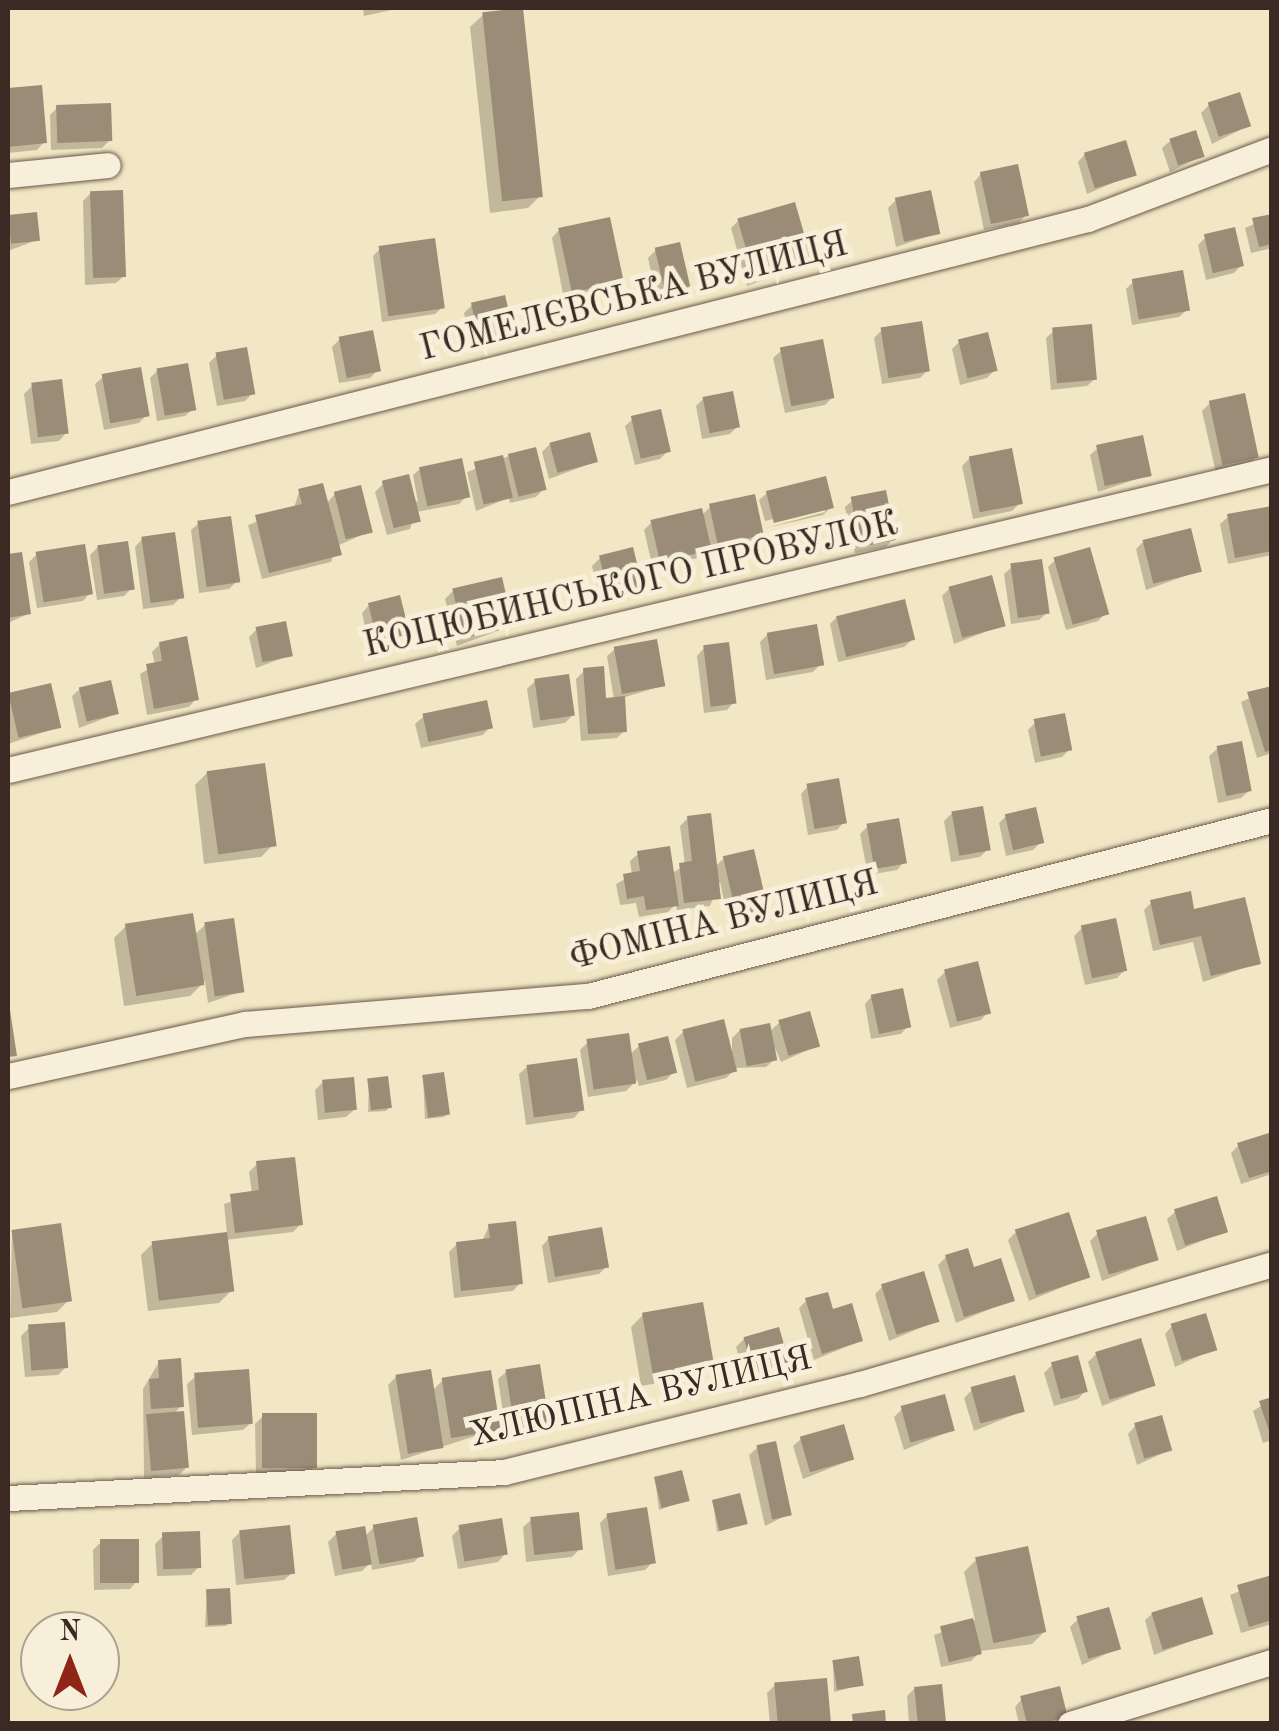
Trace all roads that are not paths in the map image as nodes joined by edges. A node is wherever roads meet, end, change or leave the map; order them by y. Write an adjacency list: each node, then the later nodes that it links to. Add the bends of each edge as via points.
1 (1272, 149): 5 (street, ГОМЕЛЄВСЬКА ВУЛИЦЯ, via 1088,219)
2 (108, 166): 3 (street)
3 (8, 175)
4 (1272, 469): 6 (street, КОЦЮБИНСЬКОГО ПРОВУЛОК)
5 (8, 492)
6 (8, 770)
7 (1272, 820): 8 (street, ФОМІНА ВУЛИЦЯ, via 588,996 246,1024)
8 (8, 1076)
9 (1272, 1264): 10 (street, ХЛЮПІНА ВУЛИЦЯ, via 860,1384 504,1472)
10 (8, 1500)
11 (1272, 1662): 12 (street)
12 (1070, 1724)

